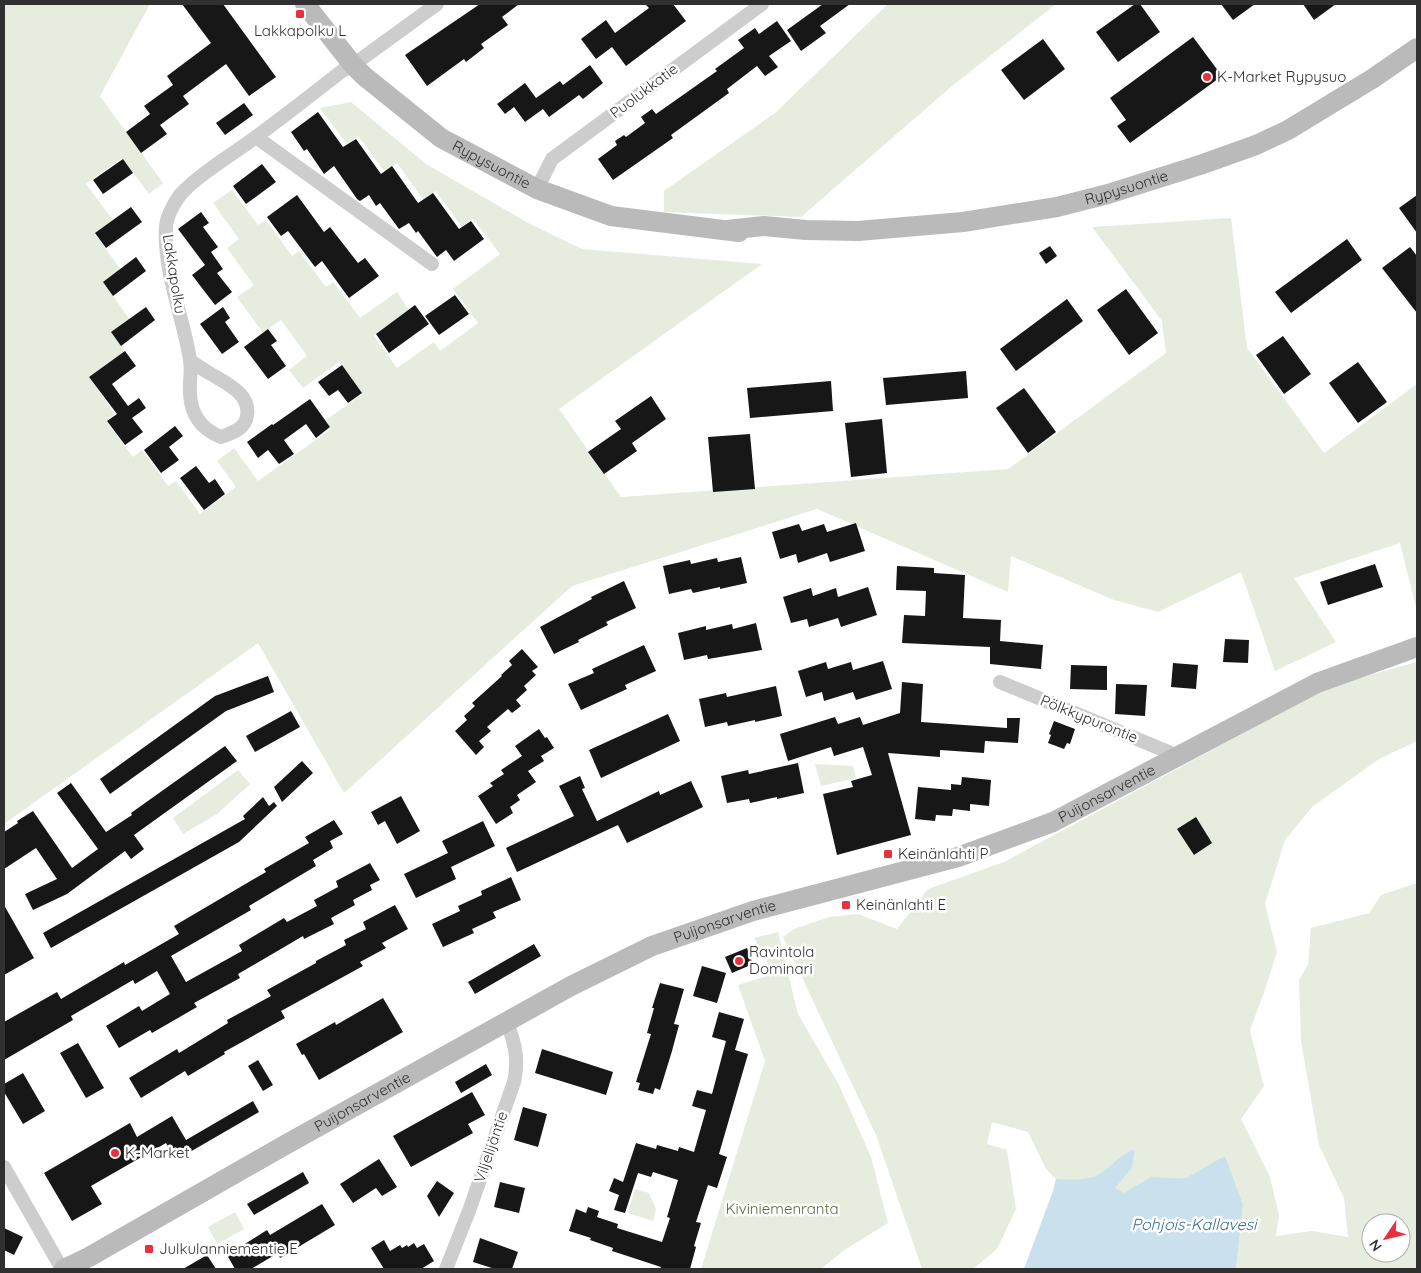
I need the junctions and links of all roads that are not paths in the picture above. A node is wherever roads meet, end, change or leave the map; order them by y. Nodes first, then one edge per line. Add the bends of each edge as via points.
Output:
1 (305, 4) edge
2 (437, 4) edge
3 (762, 4) edge
4 (1417, 48) edge
5 (353, 65) junction
6 (256, 137) junction
7 (537, 188) junction
8 (432, 264) dead end
9 (191, 361) junction
10 (1417, 647) edge
11 (1000, 682) dead end
12 (1178, 756) junction
13 (507, 1022) junction
14 (4, 1167) edge
15 (63, 1269) edge
16 (446, 1269) edge

1 - 5 main road, Rypysuontie
2 - 5 street, Lakkapolku
3 - 7 street, Puolukkatie via 552,160
4 - 7 main road, Rypysuontie via 1288,130 1256,145 1113,193 1057,207 963,222 868,230 764,226 727,230 611,216
5 - 6 street, Lakkapolku
5 - 7 main road, Rypysuontie via 441,138
6 - 8 street
6 - 9 street, Lakkapolku via 204,174 180,196 166,223 172,282
9 - 9 street, Lakkapolku via 190,394 200,424 221,437 235,432 246,421 247,415 248,407 241,394
10 - 12 main road, Puijonsarventie via 1317,683
11 - 12 street, Pölkkypurontie
12 - 13 main road, Puijonsarventie via 1052,822 958,857 753,911 652,946
13 - 15 main road, Puijonsarventie
13 - 16 street, Viljelijäntie via 515,1042 514,1082
14 - 15 street

